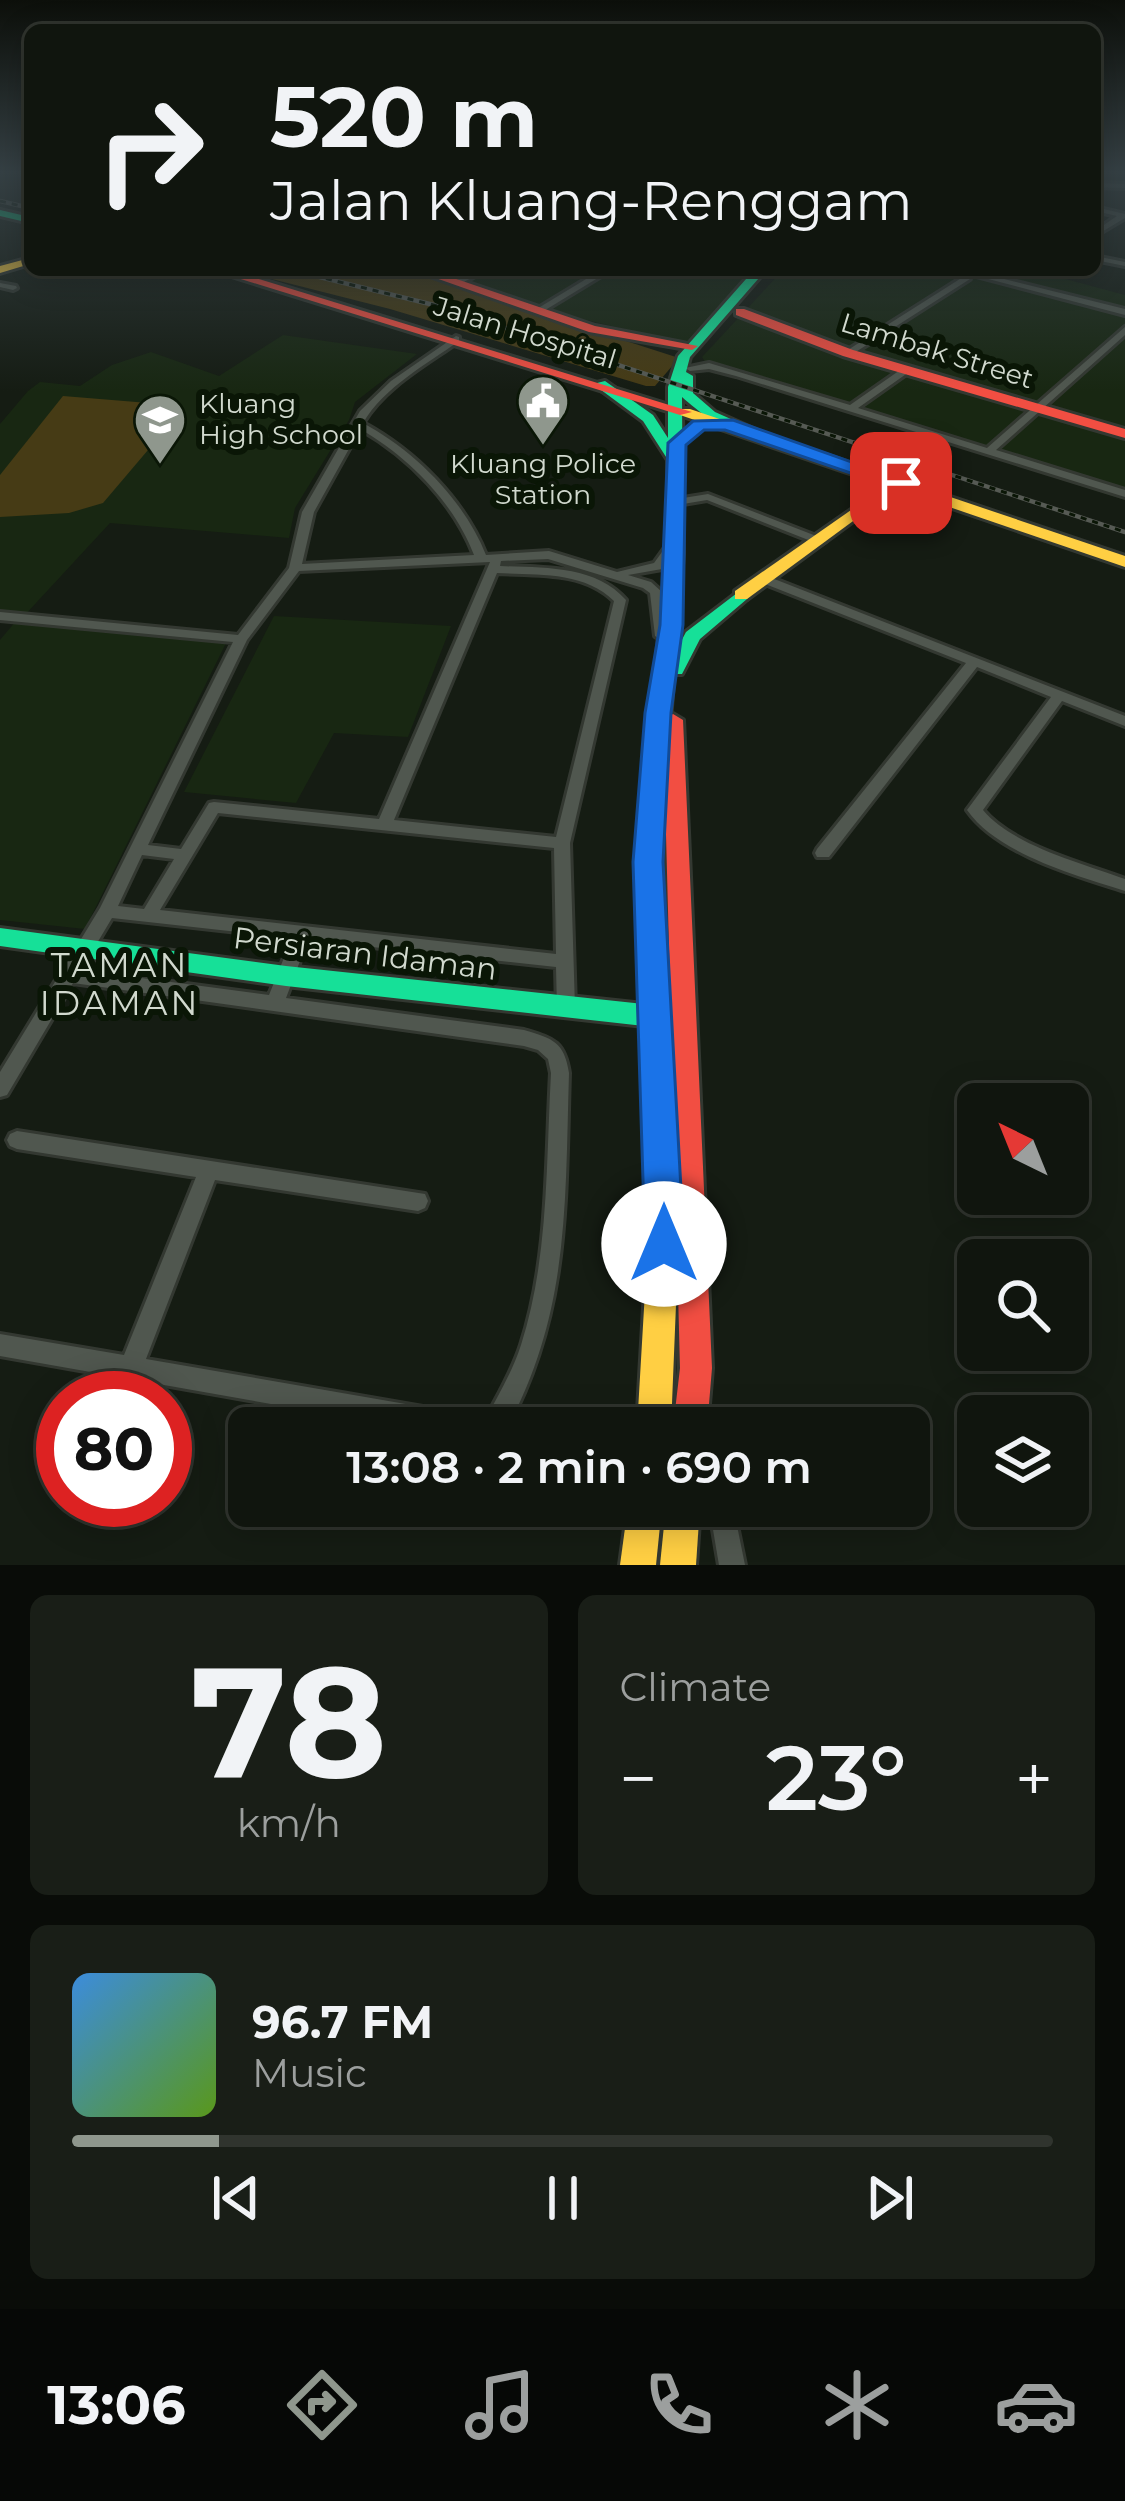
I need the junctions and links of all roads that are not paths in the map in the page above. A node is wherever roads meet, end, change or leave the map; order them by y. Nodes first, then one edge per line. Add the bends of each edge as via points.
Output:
1 (239, 276) edge
2 (441, 276) edge
3 (469, 276) edge
4 (595, 276) edge
5 (755, 276) edge
6 (773, 276) edge
7 (961, 276) edge
8 (966, 276) edge
9 (6, 279) edge
10 (459, 281) junction
11 (0, 285) edge
12 (539, 310) junction
13 (740, 312) junction
14 (1125, 312) edge
15 (716, 320) junction
16 (1125, 330) edge
17 (456, 339) junction
18 (848, 353) junction
19 (906, 370) junction
20 (684, 376) junction
21 (609, 387) junction
22 (852, 409) junction
23 (1038, 410) junction
24 (358, 424) junction
25 (726, 424) junction
26 (753, 432) junction
27 (1125, 434) edge
28 (989, 451) junction
29 (677, 455) junction
30 (856, 468) junction
31 (1125, 494) edge
32 (677, 502) junction
33 (866, 509) junction
34 (675, 541) junction
35 (820, 541) junction
36 (491, 562) junction
37 (1125, 567) edge
38 (295, 568) junction
39 (619, 573) junction
40 (764, 579) junction
41 (741, 595) junction
42 (0, 616) edge
43 (241, 639) junction
44 (974, 662) junction
45 (664, 669) junction
46 (1059, 695) junction
47 (1125, 721) edge
48 (384, 825) junction
49 (562, 843) junction
50 (137, 849) junction
51 (823, 853) dead end
52 (185, 855) junction
53 (1125, 885) edge
54 (107, 911) junction
55 (148, 916) junction
56 (302, 934) junction
57 (0, 937) edge
58 (86, 948) junction
59 (562, 961) junction
60 (654, 961) junction
61 (69, 975) junction
62 (286, 976) junction
63 (275, 1004) junction
64 (566, 1008) junction
65 (653, 1016) junction
66 (0, 1089) edge
67 (17, 1140) dead end
68 (209, 1169) junction
69 (418, 1201) dead end
70 (0, 1345) edge
71 (131, 1367) junction
72 (357, 1407) edge
73 (508, 1407) edge
74 (655, 1407) edge
75 (693, 1407) edge
76 (643, 1527) edge
77 (681, 1527) edge
78 (725, 1527) edge
79 (638, 1565) edge
80 (677, 1565) edge
81 (732, 1565) edge

1 - 17 main road, Jalan Hospital
2 - 10 main road
3 - 10 street
4 - 12 street
5 - 15 main road
6 - 13 main road
7 - 18 street
8 - 14 street
9 - 11 street
10 - 12 main road
12 - 20 main road via 646,340
13 - 15 main road
13 - 18 main road, Lambak Street via 778,319 803,338
13 - 20 main road
15 - 20 main road
16 - 23 street
17 - 21 main road, Jalan Hospital
17 - 24 street via 394,383
18 - 19 main road, Lambak Street
19 - 22 street
19 - 23 main road, Lambak Street
20 - 21 main road via 647,393
20 - 22 street via 719,368
20 - 25 main road
20 - 26 main road via 690,400
20 - 29 main road
21 - 29 main road via 649,418
22 - 28 street
23 - 27 main road, Lambak Street
23 - 28 street
24 - 36 street via 381,435 438,491
24 - 38 street via 308,512
25 - 26 main road
25 - 29 main road via 699,425
26 - 30 main road
28 - 31 street
29 - 32 main road
30 - 33 main road via 883,489
30 - 37 main road
32 - 34 main road
32 - 35 street via 707,497
33 - 35 main road
33 - 37 main road via 928,501
34 - 39 street via 658,566
34 - 41 main road via 686,608
34 - 45 main road
35 - 40 main road
36 - 38 street
36 - 39 street via 549,554
36 - 48 street
36 - 49 street via 579,578 620,600
38 - 43 street
39 - 45 street via 656,592
40 - 41 main road
40 - 44 street
41 - 75 main road via 694,632 671,686
42 - 43 street
43 - 50 street
44 - 46 street
44 - 51 street
45 - 60 main road via 649,822
46 - 47 street
46 - 53 street via 975,809 985,824
48 - 49 street
48 - 52 street via 214,807
49 - 59 street
50 - 52 street
50 - 54 street
52 - 55 street
54 - 55 street
54 - 58 street
55 - 56 street
56 - 59 street
56 - 62 street
57 - 58 main road, Persiaran Idaman
58 - 61 street
58 - 62 main road, Persiaran Idaman
59 - 64 street
60 - 64 main road, Persiaran Idaman via 630,1003
60 - 65 main road
61 - 63 street
61 - 66 street
62 - 63 street
62 - 64 main road, Persiaran Idaman
63 - 73 street via 475,1031 544,1044 557,1054 550,1282 521,1386
64 - 65 main road, Persiaran Idaman
65 - 74 main road via 665,1206
67 - 68 street
68 - 69 street
68 - 71 street
70 - 71 street
71 - 72 street
76 - 79 main road
77 - 80 main road
78 - 81 street

